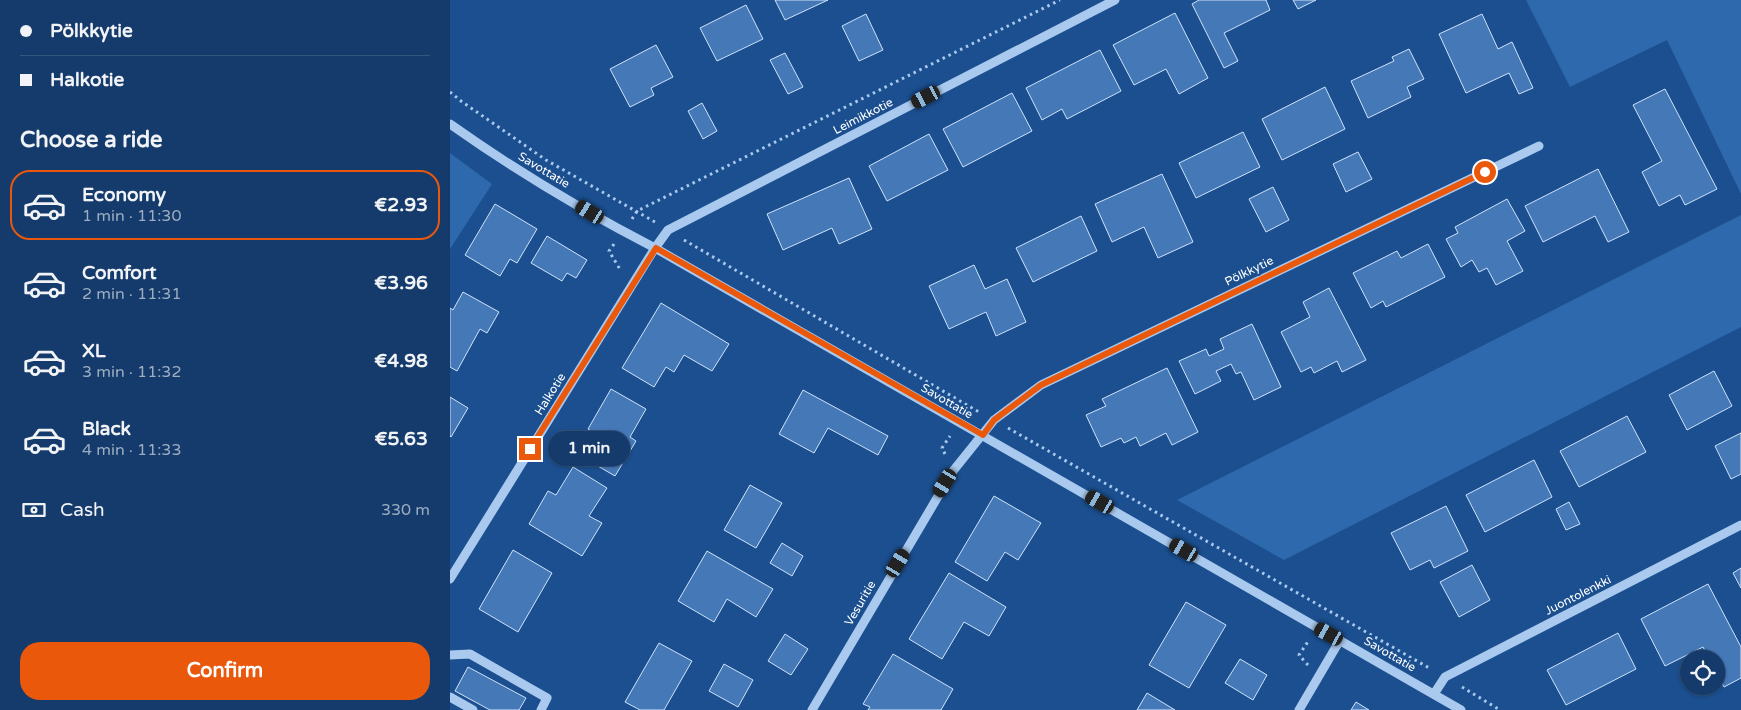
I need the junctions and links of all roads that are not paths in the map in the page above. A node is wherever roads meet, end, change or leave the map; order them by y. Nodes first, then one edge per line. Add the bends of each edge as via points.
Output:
1 (1115, 0) edge
2 (450, 124) edge
3 (1538, 146) dead end
4 (656, 248) junction
5 (983, 435) junction
6 (1741, 525) edge
7 (450, 579) edge
8 (1340, 640) junction
9 (450, 655) edge
10 (1434, 694) junction
11 (450, 697) edge
12 (474, 710) edge
13 (540, 710) edge
14 (812, 710) edge
15 (1299, 710) edge
16 (1461, 710) edge

1 - 4 street, Leimikkotie via 668,230
2 - 4 street, Savottatie via 499,158 623,232
3 - 5 street, Pölkkytie via 1041,385 994,420
4 - 5 street, Savottatie
4 - 7 street, Halkotie
5 - 8 street, Savottatie
5 - 14 street, Vesuritie via 953,470
6 - 10 street, Juontolenkki via 1445,678
8 - 10 street, Savottatie
8 - 15 street
9 - 13 street via 470,654 547,698
10 - 16 street, Savottatie
11 - 12 street

